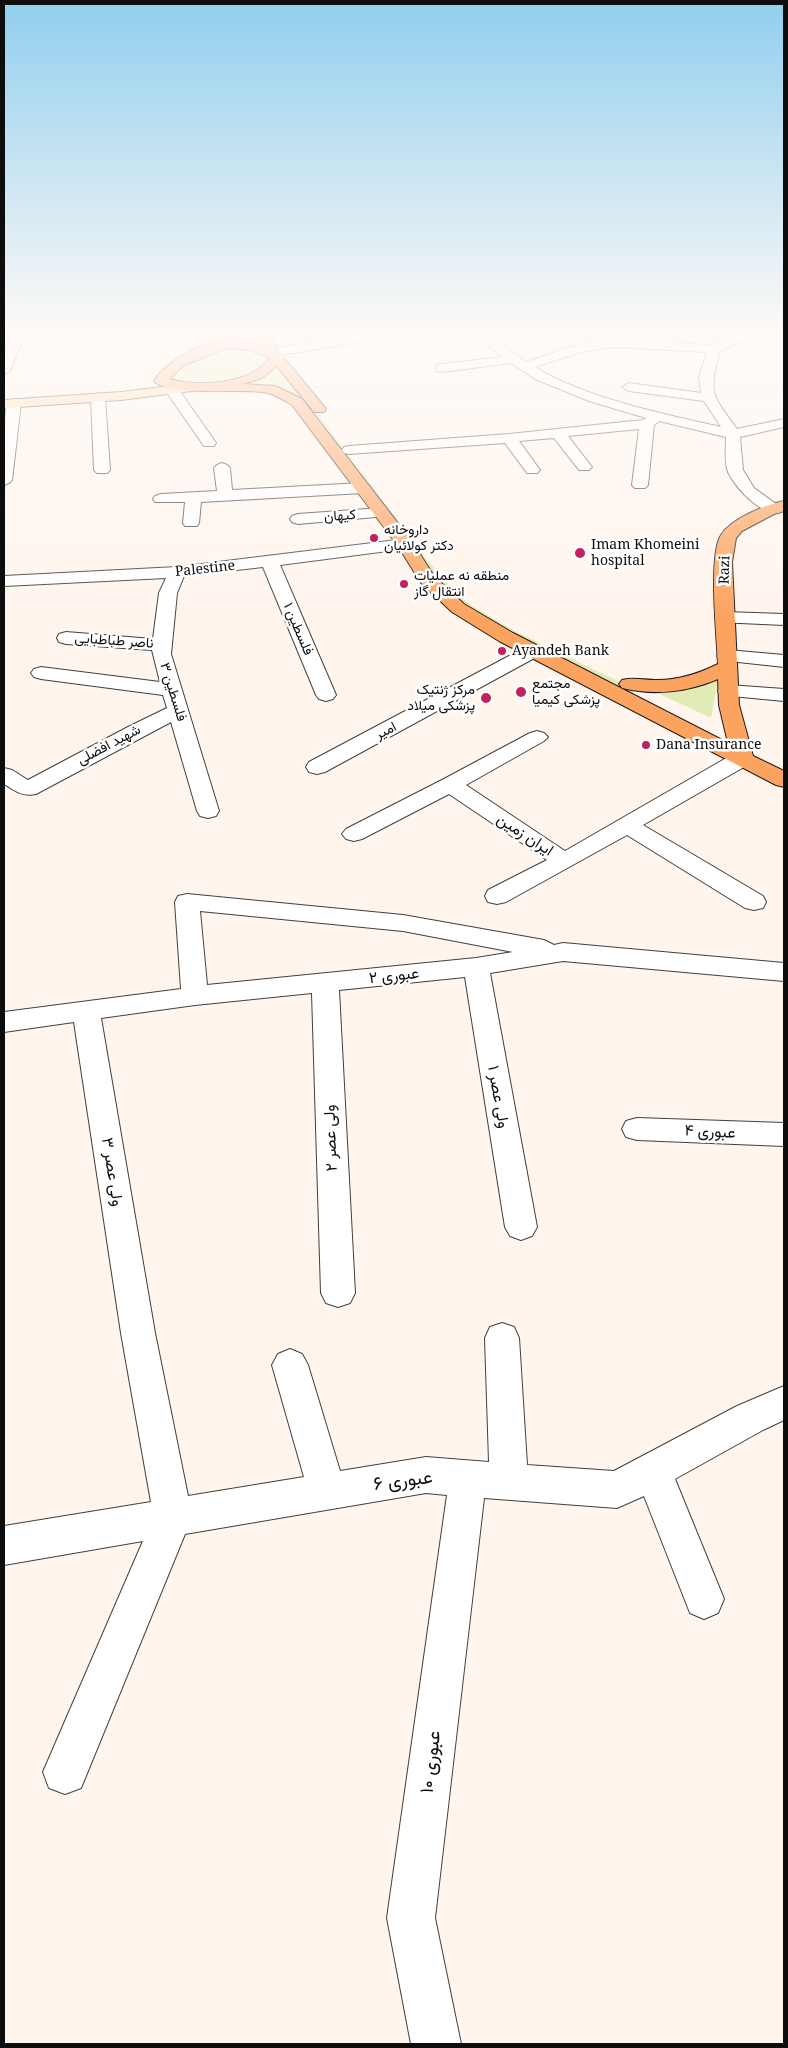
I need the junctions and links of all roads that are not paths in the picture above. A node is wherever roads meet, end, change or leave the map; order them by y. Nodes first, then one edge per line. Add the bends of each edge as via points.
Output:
1 (7, 428) edge
2 (100, 428) edge
3 (198, 428) edge
4 (317, 428) edge
5 (332, 428) edge
6 (600, 428) edge
7 (649, 428) edge
8 (706, 428) edge
9 (729, 428) edge
10 (766, 428) edge
11 (558, 433) junction
12 (733, 434) junction
13 (509, 438) junction
14 (209, 443) dead end
15 (349, 450) junction
16 (222, 468) dead end
17 (584, 468) dead end
18 (102, 470) dead end
19 (532, 470) dead end
20 (4, 480) edge
21 (640, 485) dead end
22 (363, 488) junction
23 (225, 496) junction
24 (193, 497) junction
25 (161, 499) dead end
26 (780, 508) edge
27 (382, 513) junction
28 (298, 519) dead end
29 (191, 523) dead end
30 (405, 544) junction
31 (270, 562) junction
32 (177, 572) junction
33 (4, 581) edge
34 (726, 618) junction
35 (784, 620) edge
36 (66, 638) dead end
37 (162, 645) junction
38 (533, 651) junction
39 (784, 661) edge
40 (727, 662) junction
41 (40, 673) dead end
42 (629, 684) junction
43 (173, 690) junction
44 (728, 691) junction
45 (326, 695) dead end
46 (784, 695) edge
47 (670, 703) dead end
48 (179, 710) junction
49 (727, 730) junction
50 (537, 737) dead end
51 (743, 758) junction
52 (784, 758) edge
53 (317, 768) dead end
54 (4, 775) edge
55 (784, 780) edge
56 (450, 785) junction
57 (208, 811) dead end
58 (627, 825) junction
59 (354, 834) dead end
60 (564, 861) junction
61 (496, 896) dead end
62 (754, 902) dead end
63 (563, 952) junction
64 (476, 967) junction
65 (784, 972) edge
66 (325, 982) junction
67 (195, 996) junction
68 (86, 1011) junction
69 (4, 1022) edge
70 (636, 1129) dead end
71 (784, 1135) edge
72 (520, 1227) dead end
73 (338, 1293) dead end
74 (502, 1338) dead end
75 (290, 1365) dead end
76 (784, 1402) edge
77 (652, 1471) junction
78 (488, 1480) junction
79 (327, 1491) junction
80 (173, 1517) junction
81 (4, 1544) edge
82 (704, 1598) dead end
83 (65, 1772) dead end
84 (436, 2044) edge

1 - 20 street
2 - 18 street
3 - 14 street
4 - 22 main road
5 - 15 main road
6 - 11 street
7 - 21 street
8 - 12 street
9 - 12 street
10 - 12 street
11 - 13 street
11 - 17 street
12 - 26 street via 736,470 748,491
13 - 15 street
13 - 19 street
15 - 42 main road via 416,542 473,604 519,632
16 - 23 street
22 - 23 street
22 - 27 main road
23 - 24 street
24 - 25 street
24 - 29 street
26 - 34 main road, Razi via 747,521 728,537 723,562
27 - 28 street, کیهان
27 - 30 main road
30 - 31 street, Palestine
30 - 38 main road via 427,579 458,608
31 - 32 street, Palestine
31 - 45 street, فلسطین ۱
32 - 33 street, Palestine
32 - 37 street, فلسطین ۳ via 168,592
34 - 35 street
34 - 40 main road, Razi
36 - 37 street, ناصر طباطبایی
37 - 43 street, فلسطین ۳
38 - 51 main road
38 - 53 street, امیر
39 - 40 street
40 - 42 main road via 708,678 670,687
40 - 44 main road, Razi
41 - 43 street
42 - 47 main road
43 - 48 street, فلسطین ۳
44 - 46 street
44 - 49 main road, Razi
48 - 54 street, شهید افضلی via 28,789
48 - 57 street, فلسطین ۳
49 - 51 main road, Razi
49 - 52 main road
50 - 56 street
51 - 55 main road
51 - 58 street, ایران زمین
56 - 59 street
56 - 60 street, ایران زمین
58 - 60 street, ایران زمین
58 - 62 street
60 - 61 street
63 - 64 street, عبوری ۲
63 - 65 street, عبوری ۲
63 - 67 street via 403,923 187,902
64 - 66 street, عبوری ۲
64 - 72 street, ولی عصر ۱
66 - 67 street, عبوری ۲
66 - 73 street, ولی عصر ۲
67 - 68 street, عبوری ۲
68 - 69 street, عبوری ۲
68 - 80 street, ولی عصر ۳ via 138,1333
70 - 71 street, عبوری ۴
74 - 78 street, عبوری ۱۰
75 - 79 street
76 - 77 street, عبوری ۶
77 - 78 street, عبوری ۶ via 617,1490
77 - 82 street
78 - 79 street, عبوری ۶ via 426,1475
78 - 84 street, عبوری ۱۰ via 410,1918
79 - 80 street, عبوری ۶
80 - 81 street, عبوری ۶
80 - 83 street

